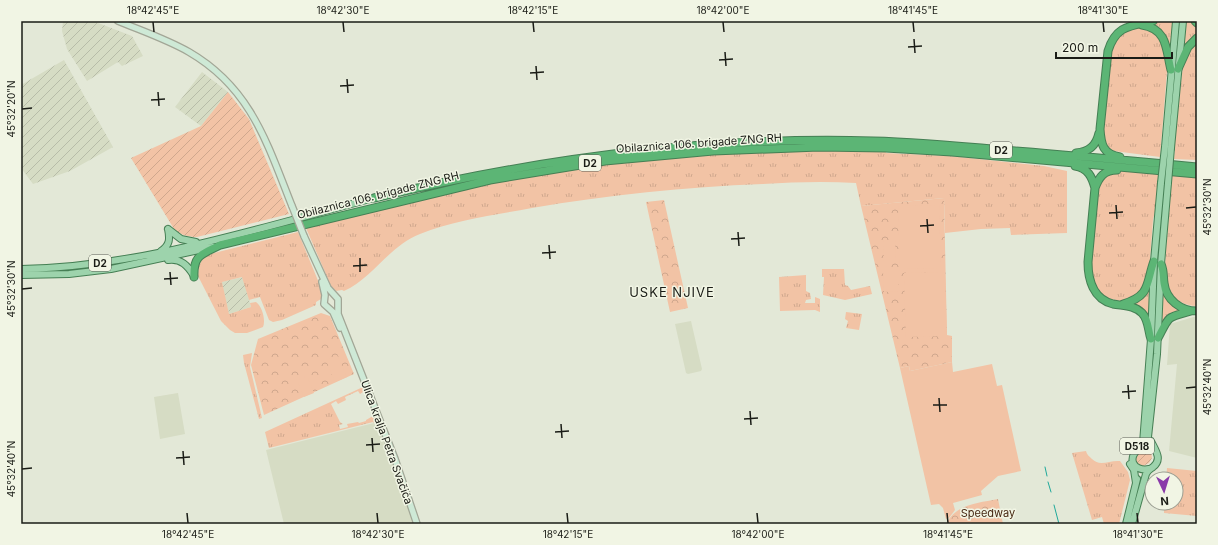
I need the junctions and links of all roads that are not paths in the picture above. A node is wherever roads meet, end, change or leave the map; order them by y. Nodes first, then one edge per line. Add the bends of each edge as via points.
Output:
1 (118, 21) edge
2 (1153, 21) edge
3 (1176, 21) edge
4 (1183, 21) edge
5 (1137, 24) junction
6 (1197, 38) edge
7 (1175, 69) junction
8 (1100, 129) junction
9 (1059, 158) junction
10 (1134, 165) junction
11 (1197, 167) edge
12 (1197, 174) edge
13 (1095, 188) junction
14 (374, 198) joint
15 (207, 241) junction
16 (220, 245) junction
17 (155, 254) junction
18 (151, 261) junction
19 (1158, 263) junction
20 (21, 269) edge
21 (319, 270) junction
22 (21, 275) edge
23 (194, 277) joint
24 (334, 295) junction
25 (324, 299) junction
26 (1121, 305) junction
27 (338, 306) junction
28 (329, 309) junction
29 (1195, 311) edge
30 (1155, 339) junction
31 (356, 360) junction
32 (1146, 432) junction
33 (1140, 445) junction
34 (1150, 447) junction
35 (1136, 467) junction
36 (1147, 469) junction
37 (1139, 483) junction
38 (416, 524) edge
39 (1126, 524) edge
40 (1132, 524) edge

1 - 21 main road, bridge via 188,52 212,67 247,105 260,128
2 - 5 highway
3 - 7 main road, D518
4 - 7 main road, D518
5 - 7 highway via 1151,27 1160,34
5 - 8 highway via 1118,32 1112,40 1106,66
6 - 7 highway via 1188,47
7 - 19 main road, D518, bridge
8 - 9 highway via 1096,143 1089,150
8 - 10 highway via 1101,143 1106,151 1127,158
9 - 10 highway, Obilaznica 106. brigade ZNG RH / D2
9 - 13 highway via 1085,170
9 - 14 highway, Obilaznica 106. brigade ZNG RH / D2 via 945,145 873,141 708,144 541,164
9 - 16 highway, Obilaznica 106. brigade ZNG RH / D2 via 858,148 788,148 669,154 604,161 490,180
10 - 11 highway, Obilaznica 106. brigade ZNG RH / D2
10 - 12 highway, Obilaznica 106. brigade ZNG RH / D2
10 - 13 highway via 1106,172 1100,177
13 - 26 highway via 1088,262 1089,277 1098,296 1111,304
14 - 15 main road, Obilaznica 106. brigade ZNG RH / D2
15 - 17 main road, Obilaznica 106. brigade ZNG RH / D2
15 - 17 main road via 185,240 168,229 169,243
16 - 18 main road, Obilaznica 106. brigade ZNG RH / D2
16 - 23 highway via 204,252 197,259
17 - 20 main road, Obilaznica 106. brigade ZNG RH / D2 via 57,268
18 - 22 main road, Obilaznica 106. brigade ZNG RH / D2 via 94,272
18 - 23 main road via 178,261 186,265
19 - 26 highway via 1151,270 1149,282 1142,294
19 - 29 highway via 1164,271 1165,289 1173,301 1183,309
19 - 30 main road, D518
21 - 24 main road
21 - 25 main road via 325,292
24 - 25 main road
24 - 27 main road via 338,299
25 - 28 main road via 324,304
26 - 30 highway via 1142,313 1149,333
27 - 28 main road
27 - 31 main road, Ulica kralja Petra Svačića via 338,314
28 - 31 main road, Ulica kralja Petra Svačića via 333,312
29 - 30 highway via 1171,317
30 - 32 main road, D518
31 - 38 main road, Ulica kralja Petra Svačića via 393,453
32 - 33 main road, D518
32 - 34 main road, D518
32 - 36 main road, D518 via 1157,451 1158,458 1155,465
33 - 34 main road, D518
33 - 35 main road, D518 via 1132,455
33 - 37 main road, D518 via 1131,450 1129,458
34 - 36 main road, D518 via 1154,453 1154,460
35 - 36 main road, D518
35 - 37 main road, D518
36 - 37 main road, D518
37 - 39 main road, D518
37 - 40 main road, D518

